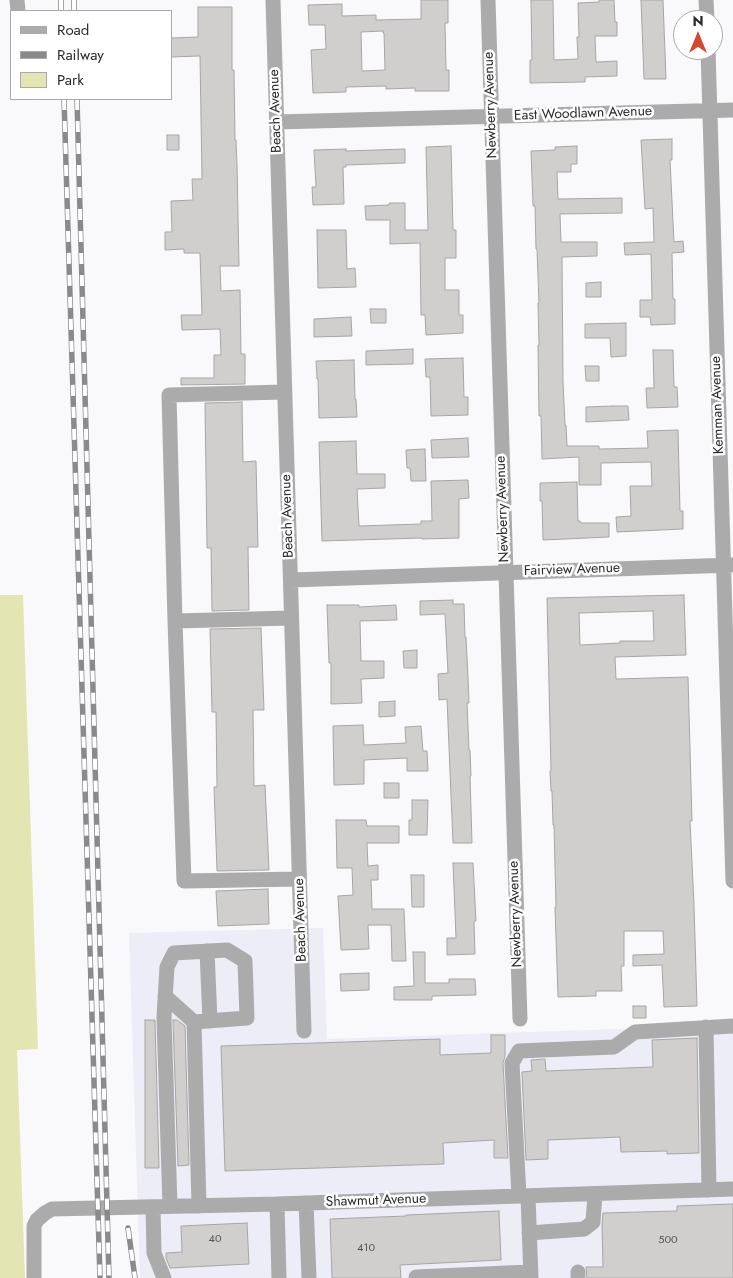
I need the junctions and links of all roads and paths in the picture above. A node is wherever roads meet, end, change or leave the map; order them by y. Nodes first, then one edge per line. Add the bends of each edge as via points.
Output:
1 (272, 0) edge
2 (488, 0) edge
3 (708, 60) edge
4 (733, 110) edge
5 (709, 111) junction
6 (491, 116) junction
7 (276, 122) junction
8 (284, 392) junction
9 (728, 565) edge
10 (506, 572) junction
11 (291, 580) junction
12 (291, 618) junction
13 (175, 621) junction
14 (299, 879) junction
15 (733, 881) edge
16 (207, 951) junction
17 (165, 996) junction
18 (520, 1019) dead end
19 (210, 1021) junction
20 (194, 1022) junction
21 (733, 1026) edge
22 (706, 1028) junction
23 (304, 1031) dead end
24 (733, 1189) edge
25 (709, 1190) junction
26 (595, 1194) junction
27 (523, 1196) junction
28 (306, 1203) junction
29 (277, 1204) junction
30 (170, 1206) junction
31 (199, 1206) junction
32 (153, 1207) junction
33 (529, 1233) junction
34 (530, 1275) edge
35 (34, 1278) edge
36 (164, 1278) edge
37 (279, 1278) edge
38 (309, 1278) edge
39 (416, 1278) edge

1 - 7 street, Beach Avenue
2 - 6 street, Newberry Avenue
3 - 5 street, Kemman Avenue
4 - 5 street, East Woodlawn Avenue
5 - 6 street, East Woodlawn Avenue
5 - 9 street, Kemman Avenue
6 - 7 street, East Woodlawn Avenue
6 - 10 street, Newberry Avenue
7 - 8 street, Beach Avenue
8 - 11 street, Beach Avenue
8 - 13 street via 169,395
9 - 10 street, Fairview Avenue
9 - 15 street, Kemman Avenue
10 - 11 street, Fairview Avenue
10 - 18 street, Newberry Avenue
11 - 12 street, Beach Avenue
12 - 13 street
12 - 14 street, Beach Avenue
13 - 14 street via 184,881
14 - 23 street, Beach Avenue
16 - 17 street via 174,953 167,967
16 - 19 street
16 - 19 street via 228,950 245,961 247,1018
17 - 20 street
17 - 30 street
19 - 20 street
20 - 31 street
21 - 22 street
22 - 25 street
22 - 27 street via 635,1032 614,1047 519,1051 512,1063
24 - 25 street, Shawmut Avenue
25 - 26 street, Shawmut Avenue
26 - 27 street, Shawmut Avenue
26 - 33 street via 593,1222 584,1229
27 - 28 street, Shawmut Avenue
27 - 33 street
28 - 29 street, Shawmut Avenue
28 - 38 street
29 - 31 street, Shawmut Avenue
29 - 37 street
30 - 31 street, Shawmut Avenue
30 - 32 street, Shawmut Avenue
32 - 35 street, Shawmut Avenue via 52,1209 44,1213 34,1226
32 - 36 street via 154,1253
33 - 34 street
34 - 39 street

